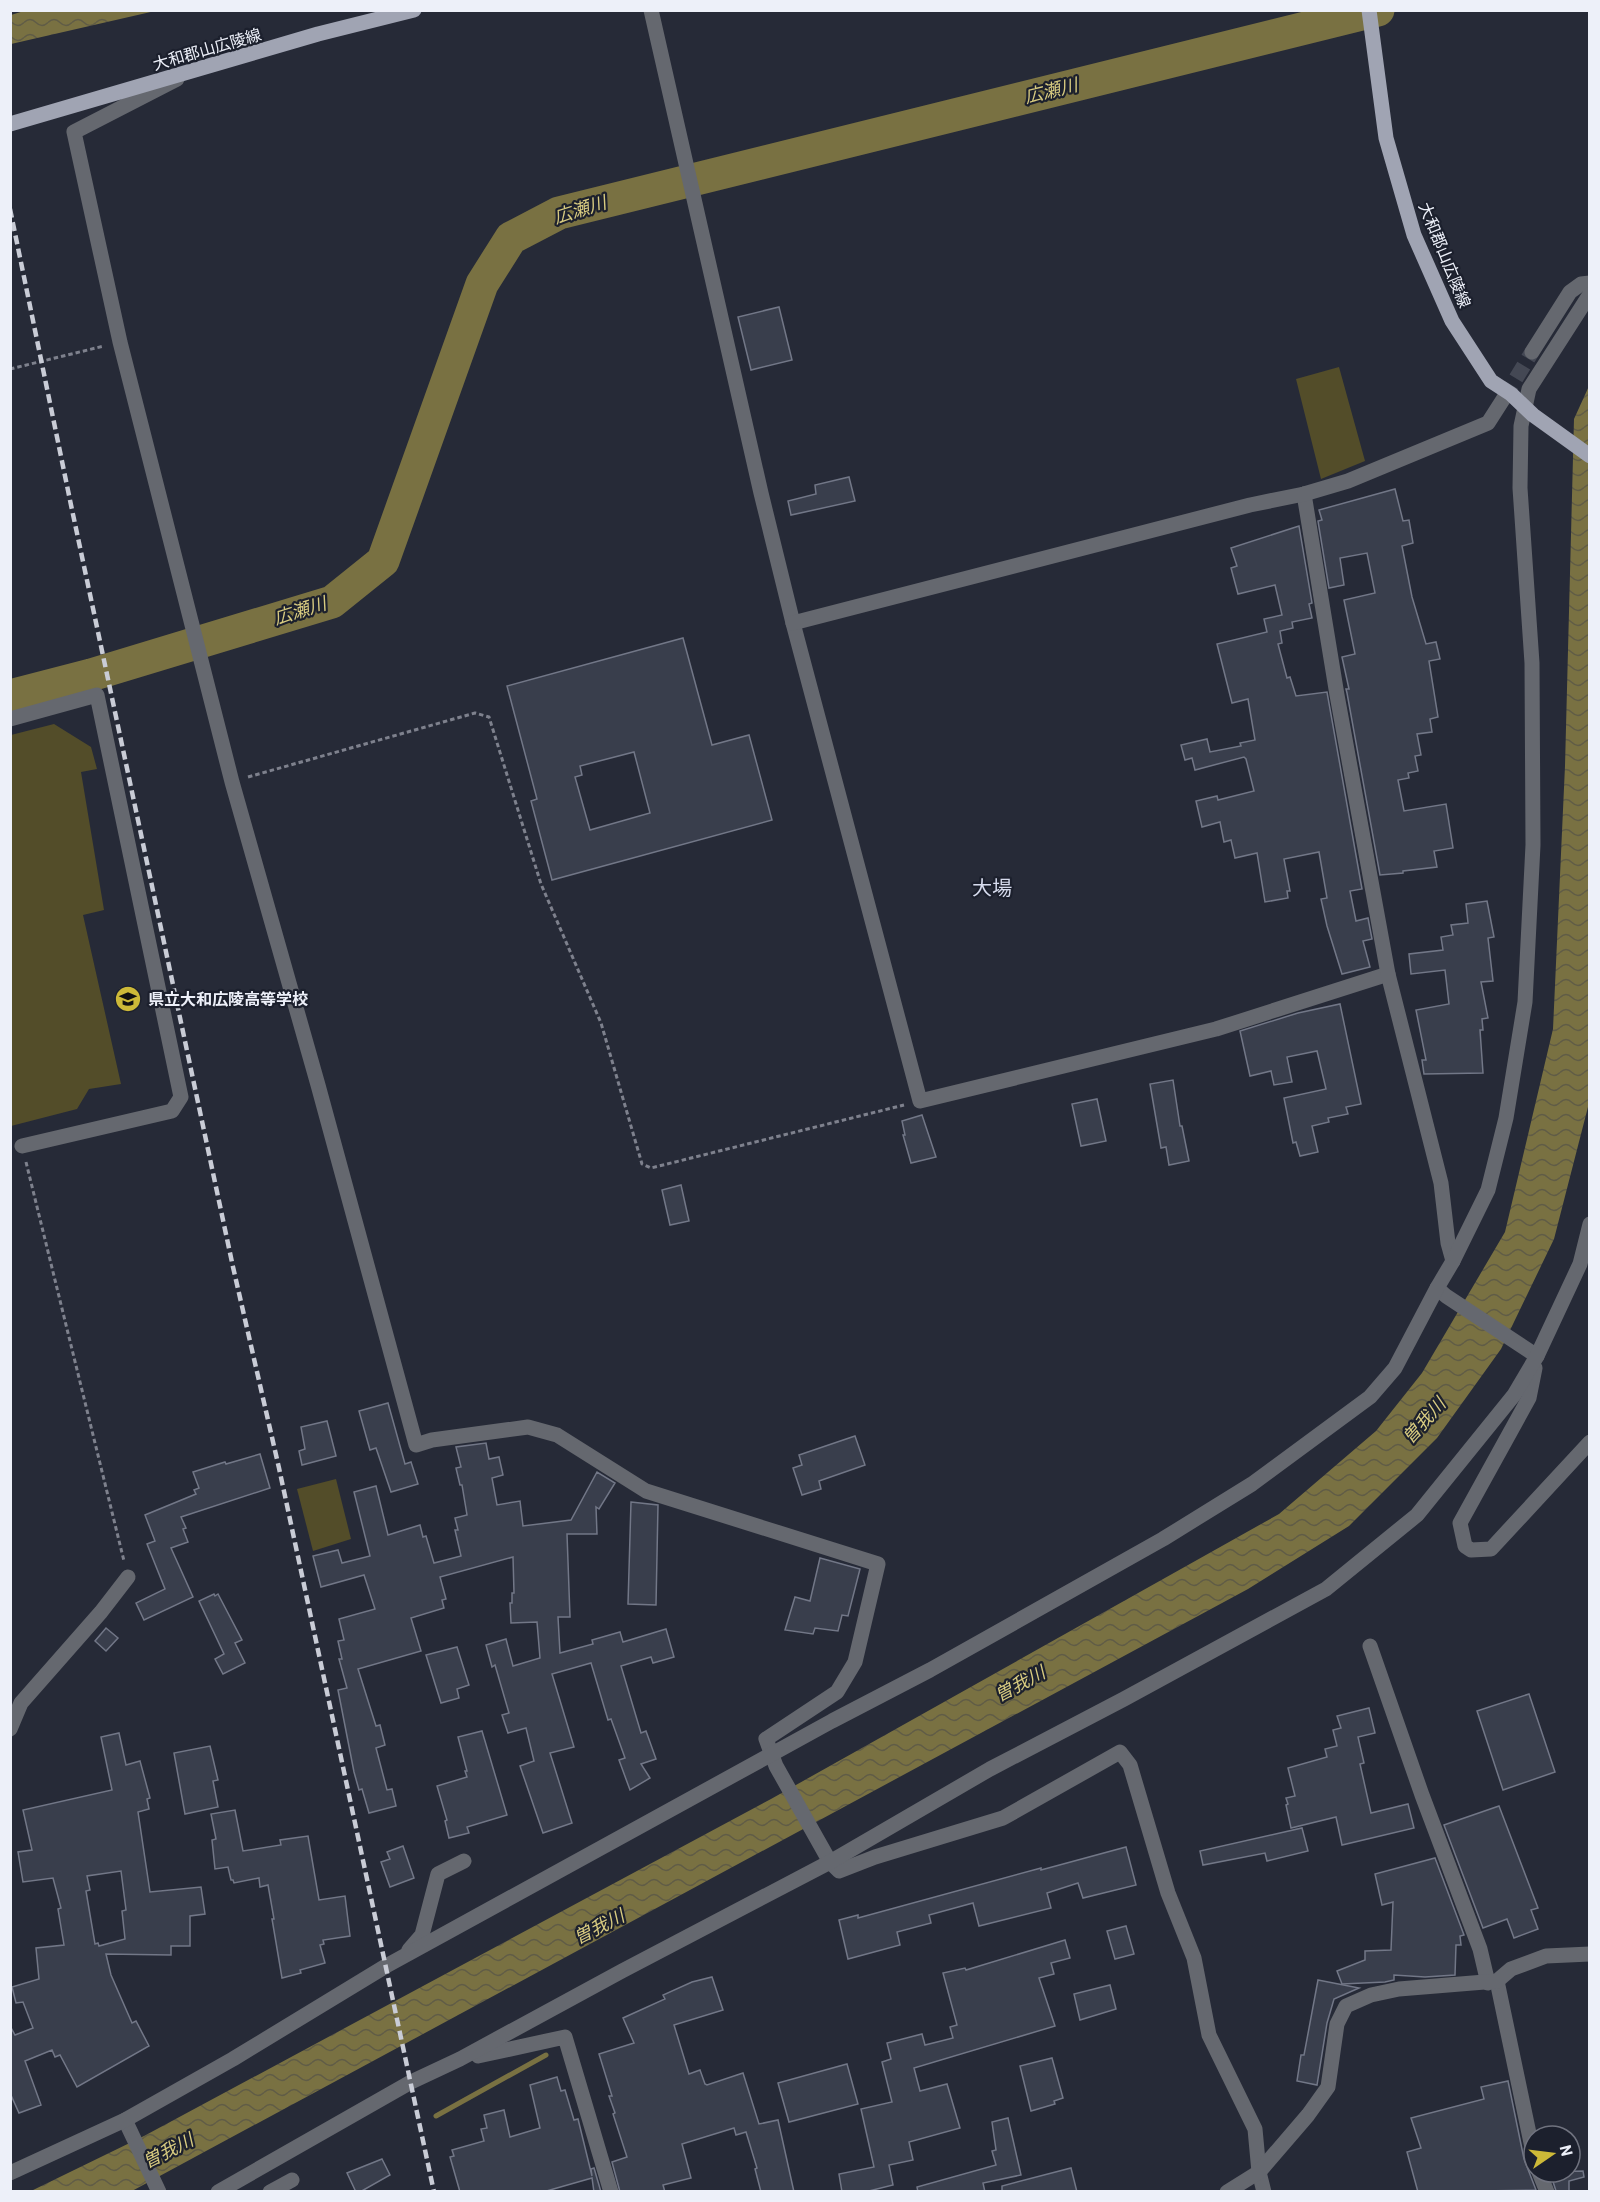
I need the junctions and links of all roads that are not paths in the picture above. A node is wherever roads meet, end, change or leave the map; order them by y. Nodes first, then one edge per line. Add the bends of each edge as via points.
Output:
1 (414, 10) edge
2 (651, 10) edge
3 (1369, 10) edge
4 (190, 73) junction
5 (10, 124) edge
6 (1590, 284) edge
7 (1590, 294) edge
8 (1532, 352) tunnel mouth
9 (1504, 398) tunnel mouth
10 (1528, 411) junction
11 (1590, 456) edge
12 (1304, 494) junction
13 (793, 623) junction
14 (10, 719) edge
15 (1388, 974) junction
16 (22, 1146) road end
17 (1590, 1224) edge
18 (1453, 1261) junction
19 (1441, 1292) junction
20 (1537, 1356) junction
21 (1590, 1442) edge
22 (128, 1577) road end
23 (1370, 1646) dead end
24 (10, 1729) edge
25 (774, 1761) junction
26 (828, 1858) junction
27 (464, 1861) dead end
28 (1590, 1954) edge
29 (401, 1959) junction
30 (1492, 1982) junction
31 (460, 2059) junction
32 (125, 2120) junction
33 (1526, 2124) edge
34 (1259, 2172) junction
35 (10, 2173) edge
36 (292, 2180) dead end
37 (159, 2192) edge
38 (218, 2192) edge
39 (270, 2192) edge
40 (611, 2192) edge
41 (1227, 2192) edge
42 (1264, 2192) edge

1 - 4 main road, 大和郡山広陵線
2 - 13 street
3 - 10 main road, 大和郡山広陵線 via 1386,138 1414,235 1452,321 1491,381
4 - 5 main road, 大和郡山広陵線
4 - 25 street via 74,132 120,342 201,665 416,1444 528,1427 557,1435 646,1491 878,1564 855,1662 837,1692 766,1739
6 - 8 street via 1581,284 1570,292
7 - 10 street via 1529,389
9 - 12 street via 1488,423 1348,481
10 - 11 main road, 大和郡山広陵線
10 - 18 street via 1521,426 1520,488 1532,663 1533,845 1525,1002 1506,1118 1488,1190
12 - 13 street
12 - 15 street
13 - 15 street via 920,1101 1216,1029
14 - 16 street via 97,695 181,1097 172,1111
15 - 18 street via 1441,1183
17 - 20 street via 1580,1264
18 - 19 street
19 - 20 street
19 - 25 street via 1395,1368 1370,1397 1252,1484
20 - 21 street via 1529,1398 1460,1522 1465,1546 1471,1550 1491,1549
20 - 26 street via 1514,1395 1417,1515 1326,1589
22 - 24 street via 21,1703
23 - 30 street
25 - 26 street
25 - 29 street
26 - 31 street
26 - 34 street via 839,1871 1003,1818 1120,1752 1130,1765 1168,1893 1194,1958 1209,2035 1255,2129
27 - 29 street via 438,1874 422,1935
28 - 30 street via 1546,1956 1511,1969
29 - 32 street
30 - 33 street
30 - 34 street via 1399,1989 1346,2006 1336,2024 1328,2087
31 - 38 street via 411,2082
31 - 40 street via 565,2037
32 - 35 street
32 - 37 street
34 - 41 street
34 - 42 street
36 - 39 street

